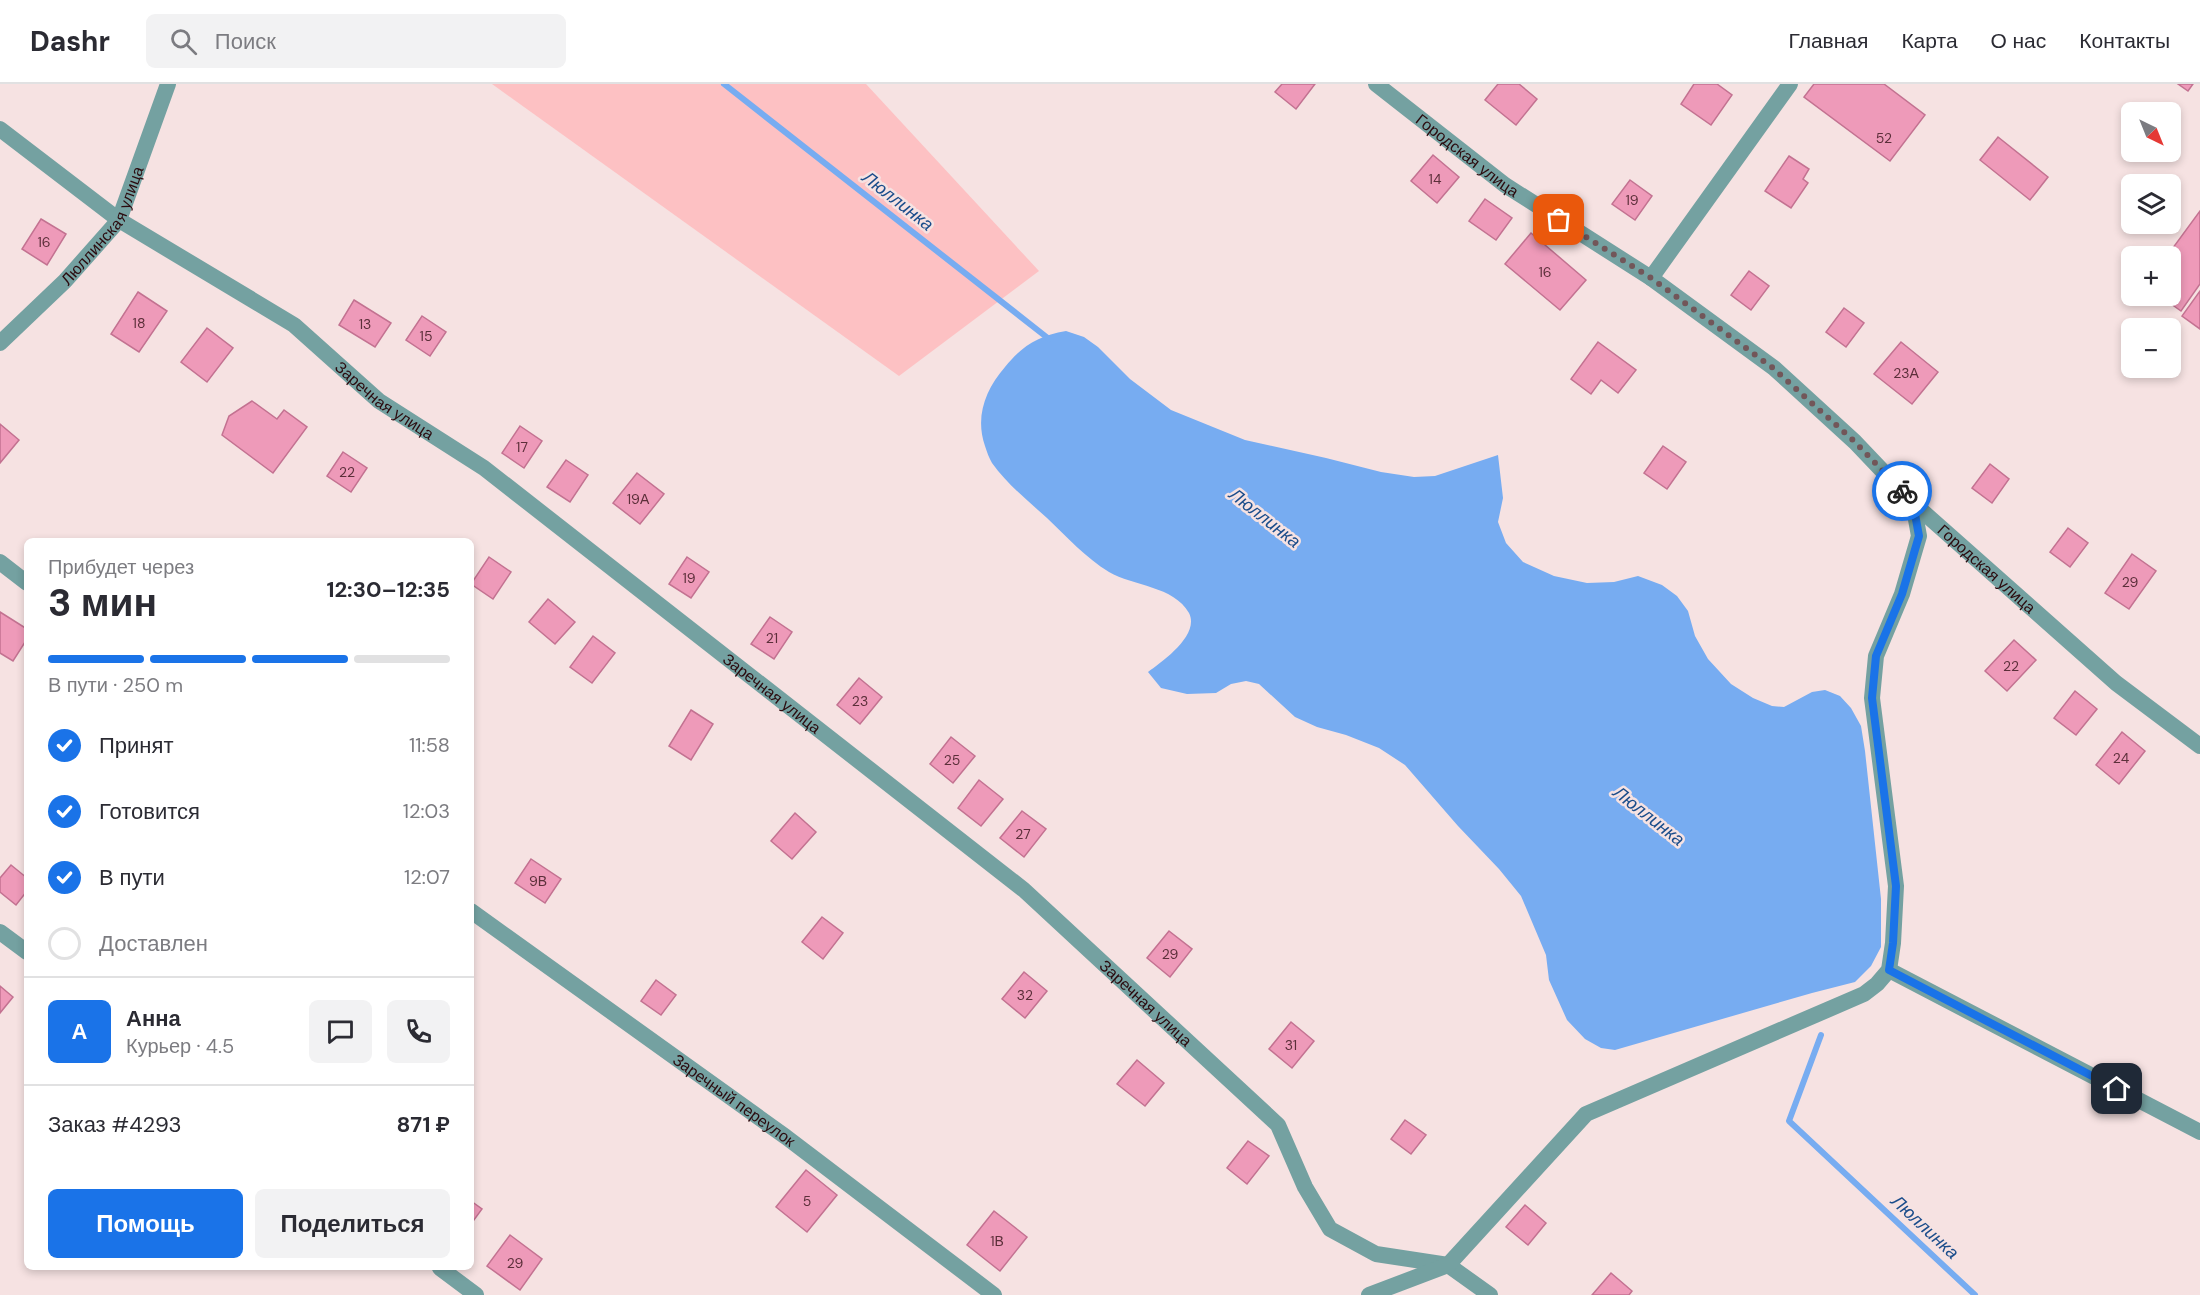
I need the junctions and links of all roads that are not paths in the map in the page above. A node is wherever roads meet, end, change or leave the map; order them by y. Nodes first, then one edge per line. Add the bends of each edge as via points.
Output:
1 (168, 84) edge
2 (1376, 84) edge
3 (1790, 84) edge
4 (0, 129) edge
5 (118, 220) junction
6 (1651, 278) junction
7 (0, 343) edge
8 (1913, 503) junction
9 (0, 562) edge
10 (24, 581) edge
11 (2200, 746) edge
12 (474, 913) edge
13 (0, 932) edge
14 (24, 950) edge
15 (1889, 970) junction
16 (2200, 1132) edge
17 (1448, 1265) junction
18 (443, 1270) edge
19 (476, 1295) edge
20 (994, 1295) edge
21 (1369, 1295) edge
22 (1490, 1295) edge

1 - 5 street, Люллинская улица
2 - 6 street, Городская улица via 1505,185
3 - 6 street
4 - 5 street, Заречная улица
5 - 7 street, Люллинская улица via 64,281
5 - 17 street, Заречная улица via 294,325 380,401 484,468 1024,890 1278,1125 1305,1187 1330,1229 1376,1254
6 - 8 street, Городская улица via 1773,368 1855,442
8 - 11 street, Городская улица via 2116,683
8 - 15 street via 1919,536 1902,594 1876,656 1872,698 1896,886
9 - 10 street
12 - 20 street, Заречный переулок via 786,1137
13 - 14 street
15 - 16 street
15 - 17 street via 1864,994 1586,1114
17 - 21 street
17 - 22 street, Заречная улица
18 - 19 street

